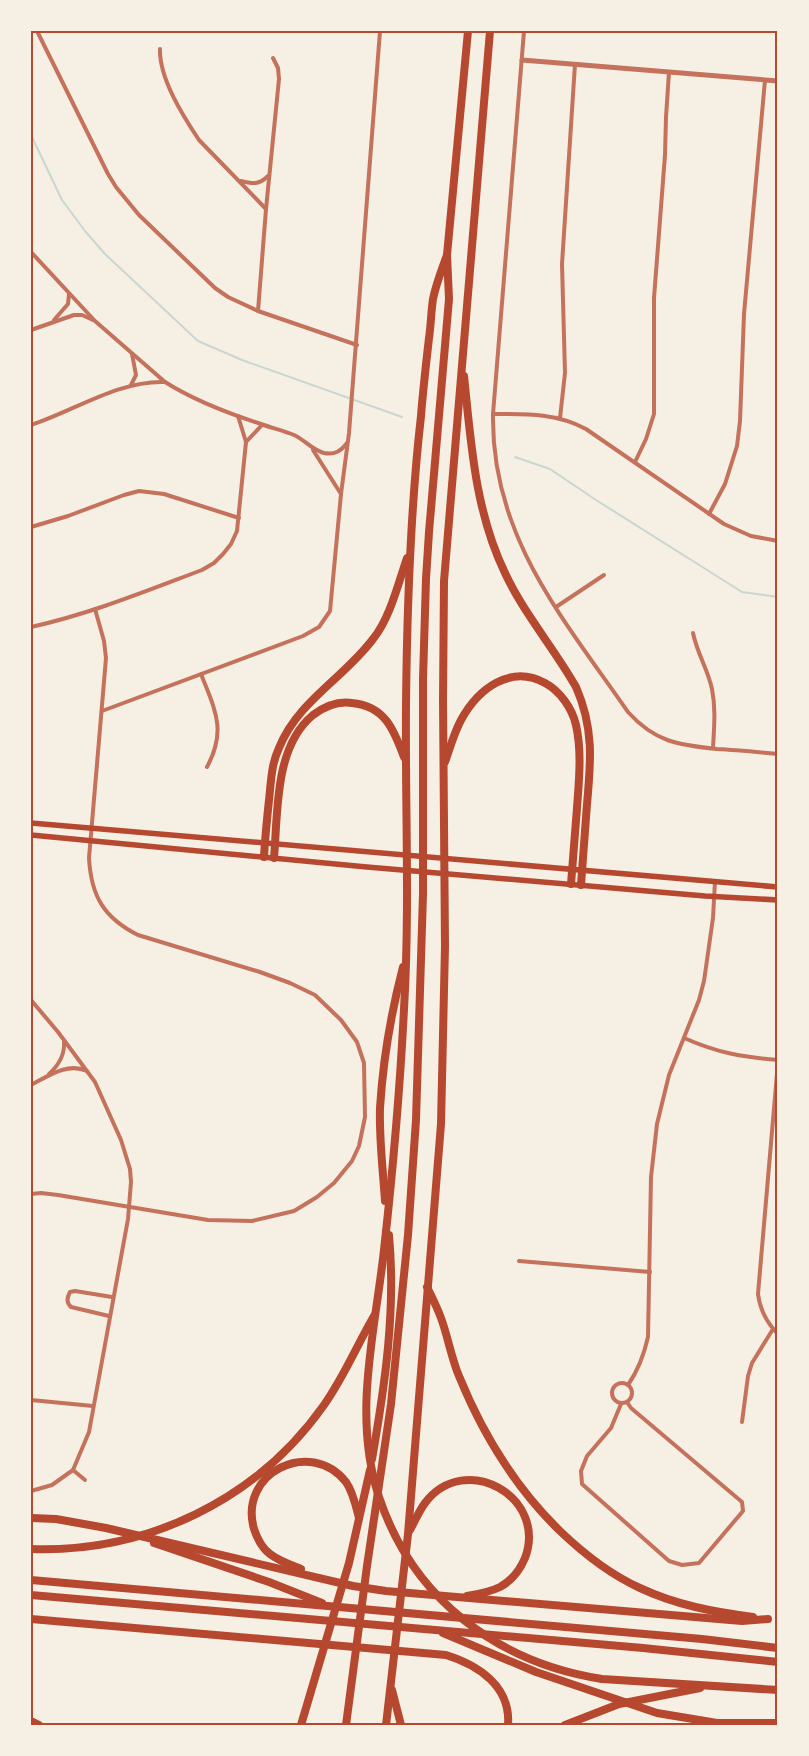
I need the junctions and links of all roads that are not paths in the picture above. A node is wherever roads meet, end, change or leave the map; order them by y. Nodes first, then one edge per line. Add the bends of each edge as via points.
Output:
1 (36, 31) edge
2 (380, 31) edge
3 (468, 31) edge
4 (490, 31) edge
5 (524, 31) edge
6 (160, 49) dead end
7 (273, 58) dead end
8 (522, 60) junction
9 (576, 64) junction
10 (669, 72) junction
11 (765, 80) junction
12 (778, 82) edge
13 (269, 175) junction
14 (239, 180) junction
15 (266, 209) junction
16 (31, 252) edge
17 (446, 255) junction
18 (69, 294) junction
19 (258, 311) junction
20 (95, 321) junction
21 (52, 322) junction
22 (31, 330) edge
23 (357, 345) junction
24 (132, 354) junction
25 (462, 357) junction
26 (165, 382) junction
27 (130, 385) junction
28 (493, 414) junction
29 (237, 416) junction
30 (560, 418) junction
31 (31, 425) edge
32 (262, 425) junction
33 (348, 441) junction
34 (246, 442) junction
35 (313, 448) junction
36 (635, 462) junction
37 (341, 494) junction
38 (709, 514) junction
39 (239, 518) junction
40 (31, 527) edge
41 (778, 541) edge
42 (409, 552) junction
43 (604, 575) dead end
44 (556, 607) junction
45 (95, 609) junction
46 (31, 627) edge
47 (693, 633) dead end
48 (201, 674) junction
49 (102, 711) junction
50 (713, 748) junction
51 (778, 754) edge
52 (406, 764) junction
53 (443, 766) junction
54 (206, 767) dead end
55 (31, 823) edge
56 (92, 828) junction
57 (31, 835) edge
58 (90, 842) junction
59 (265, 843) junction
60 (276, 844) junction
61 (264, 858) junction
62 (274, 858) junction
63 (572, 870) junction
64 (582, 870) junction
65 (716, 881) junction
66 (571, 884) junction
67 (581, 885) junction
68 (778, 887) edge
69 (714, 897) junction
70 (778, 900) edge
71 (407, 953) junction
72 (31, 1000) edge
73 (684, 1038) junction
74 (64, 1040) junction
75 (778, 1061) edge
76 (89, 1072) junction
77 (46, 1077) junction
78 (31, 1085) edge
79 (31, 1194) edge
80 (129, 1208) junction
81 (519, 1261) dead end
82 (650, 1272) junction
83 (427, 1286) junction
84 (112, 1298) junction
85 (376, 1313) junction
86 (109, 1316) junction
87 (773, 1329) junction
88 (778, 1334) edge
89 (628, 1385) junction
90 (31, 1400) edge
91 (627, 1402) junction
92 (621, 1404) junction
93 (93, 1406) junction
94 (742, 1422) dead end
95 (73, 1470) junction
96 (85, 1480) dead end
97 (31, 1491) edge
98 (31, 1518) edge
99 (360, 1520) junction
100 (131, 1534) junction
101 (408, 1534) junction
102 (31, 1549) edge
103 (319, 1577) junction
104 (31, 1580) edge
105 (31, 1595) edge
106 (458, 1598) junction
107 (330, 1606) junction
108 (31, 1619) edge
109 (768, 1619) junction
110 (778, 1620) edge
111 (436, 1630) junction
112 (778, 1648) edge
113 (778, 1662) edge
114 (391, 1684) junction
115 (710, 1686) junction
116 (778, 1690) edge
117 (31, 1721) edge
118 (778, 1724) edge
119 (39, 1725) edge
120 (302, 1725) edge
121 (345, 1725) edge
122 (386, 1725) edge
123 (401, 1725) edge
124 (508, 1725) edge
125 (565, 1725) edge

1 - 19 street via 104,167 127,202 215,288
2 - 23 street
3 - 17 highway
4 - 25 highway
5 - 8 street
6 - 14 street via 164,76 190,127
7 - 13 street via 279,78
8 - 9 street
8 - 28 street
9 - 10 street
9 - 30 street via 562,269 565,373
10 - 11 street
10 - 36 street via 654,298 654,414
11 - 12 street
11 - 38 street via 744,314 737,446 727,478
13 - 14 street via 262,182 251,184
13 - 15 street
14 - 15 street
15 - 19 street
16 - 18 street
17 - 42 highway via 434,298
17 - 121 highway via 449,299 424,625 424,894 416,1120 391,1404
18 - 20 street
18 - 21 street via 68,304
19 - 23 street
20 - 21 street via 74,315
20 - 24 street
21 - 22 street
23 - 33 street
24 - 26 street
24 - 27 street via 136,374
25 - 53 highway via 444,581
25 - 64 highway via 476,483 484,520 513,589 576,687 587,718 591,755
26 - 27 street
26 - 29 street via 196,400
27 - 31 street
28 - 30 street via 535,414
28 - 44 street via 496,467 506,509 528,562
29 - 32 street
29 - 34 street
30 - 36 street via 586,429
32 - 34 street
32 - 35 street via 295,436
33 - 35 street via 341,451 334,454
33 - 37 street
34 - 39 street
35 - 37 street
36 - 38 street
37 - 48 street via 332,600 325,620 303,636
38 - 41 street via 743,533
39 - 40 street via 164,494 139,491
39 - 45 street via 231,544 214,563
42 - 52 highway
42 - 59 highway via 392,604 374,638 298,714 279,746 272,768
43 - 44 street
44 - 50 street via 638,724 669,742
45 - 46 street
45 - 49 street via 106,658
47 - 50 street via 712,688
48 - 49 street
48 - 54 street via 216,713 218,731 216,747
49 - 56 street
50 - 51 street
52 - 60 highway via 394,731 377,712 361,704 347,702 323,708 300,729 287,755 280,786
52 - 71 highway
53 - 63 highway via 461,721 488,687 502,679 519,676 533,678 553,688 571,711 578,739 580,769
53 - 83 highway via 445,946 440,1124
55 - 56 main road
56 - 58 street
56 - 59 main road
57 - 58 main road
58 - 61 main road
58 - 80 street via 93,888 104,910 124,928 155,941 268,974 304,989 341,1020 357,1042 364,1063 365,1117 359,1146 352,1161 334,1183 317,1197 294,1211 252,1221 208,1220
59 - 60 main road
59 - 61 highway
60 - 62 highway
60 - 63 main road
61 - 62 main road
62 - 66 main road
63 - 64 main road
63 - 66 highway
64 - 65 main road
64 - 67 highway
65 - 68 main road
65 - 69 street
66 - 67 main road
67 - 69 main road
69 - 70 main road
69 - 73 street via 704,981
71 - 85 highway via 394,1152
71 - 99 highway via 394,1002 380,1109 392,1298 384,1387
72 - 74 street
73 - 75 street via 731,1055
73 - 82 street via 669,1075 656,1124 651,1176
74 - 76 street
74 - 77 street via 62,1058
75 - 87 street via 758,1294 762,1312
76 - 77 street via 78,1067
76 - 80 street via 126,1152 131,1175
77 - 78 street
79 - 80 street
80 - 84 street
81 - 82 street
82 - 89 street via 645,1352
83 - 101 highway
83 - 109 highway via 441,1318 452,1360 482,1427 506,1468 540,1511 578,1549 619,1578 659,1596 694,1607
84 - 86 street
84 - 86 street via 75,1291 70,1292 67,1298 70,1307
85 - 102 highway via 325,1404 297,1439 259,1475 213,1506 149,1534 79,1548
85 - 115 highway via 367,1378 369,1455 388,1521 423,1580 468,1624 497,1644 540,1664 602,1679
86 - 93 street
87 - 88 street
87 - 94 street via 752,1363
89 - 91 street via 632,1394
89 - 92 street via 618,1383 612,1390 614,1400
90 - 93 street
91 - 92 street
91 - 92 street via 742,1502 743,1511 699,1563 682,1565 669,1561 582,1484 581,1471 587,1456 611,1428
93 - 95 street via 89,1432
95 - 96 street
95 - 97 street via 52,1484
98 - 100 highway
99 - 103 highway via 346,1483 322,1465 306,1462 288,1464 274,1470 263,1481 252,1506 258,1540 278,1560
99 - 120 highway
100 - 103 highway
100 - 107 highway
101 - 106 highway via 426,1501 443,1487 459,1481 476,1480 500,1488 508,1492 520,1507 527,1524 528,1540 526,1555 519,1569 508,1582 495,1589
101 - 114 highway
103 - 106 highway via 386,1591
104 - 107 highway
105 - 111 highway
106 - 109 highway via 742,1621
107 - 112 highway
108 - 124 highway via 446,1655 477,1668 494,1683 505,1699
109 - 110 highway
111 - 113 highway
111 - 118 highway via 536,1672 657,1713 717,1723
114 - 122 highway
114 - 123 highway
115 - 116 highway
115 - 125 highway via 619,1704
117 - 119 highway

